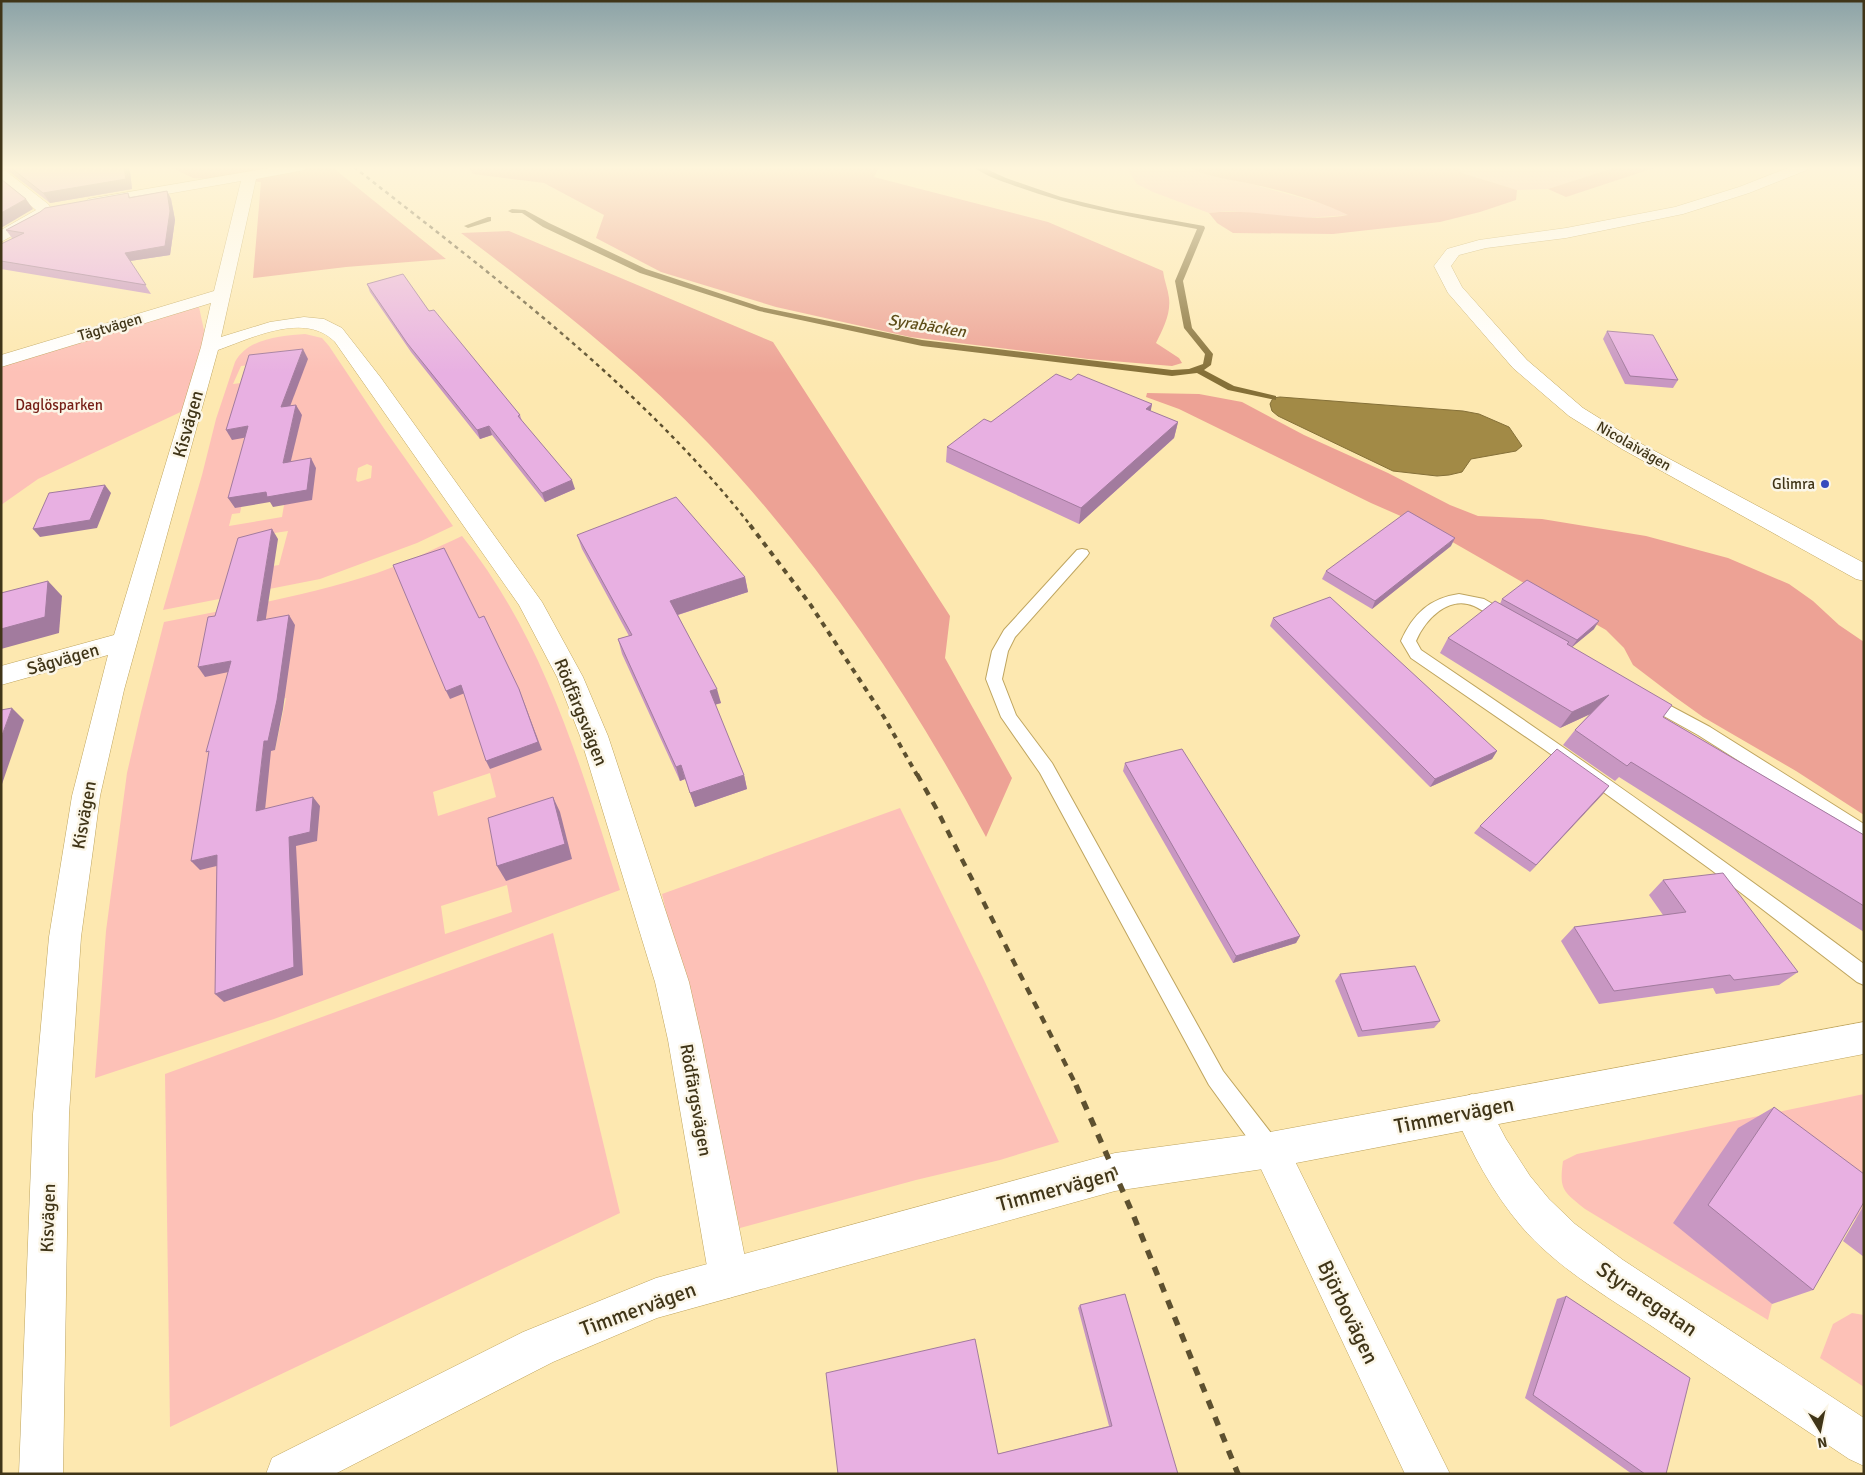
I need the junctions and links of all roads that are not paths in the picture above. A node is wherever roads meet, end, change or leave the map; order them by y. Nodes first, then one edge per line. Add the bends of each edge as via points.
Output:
1 (237, 236) edge
2 (1551, 236) edge
3 (220, 295) junction
4 (210, 346) junction
5 (1, 361) edge
6 (1082, 552) dead end
7 (1864, 573) edge
8 (1518, 626) edge
9 (126, 641) junction
10 (1, 676) edge
11 (1638, 694) edge
12 (1864, 833) edge
13 (1864, 976) edge
14 (1864, 1038) edge
15 (1472, 1112) junction
16 (1270, 1150) junction
17 (729, 1278) junction
18 (1864, 1444) edge
19 (41, 1474) edge
20 (288, 1474) edge
21 (1428, 1474) edge

1 - 3 street, Kisvägen
2 - 7 street, Nicolaivägen via 1478,245 1453,252 1442,266 1454,289 1520,364 1576,412
3 - 4 street, Kisvägen
3 - 5 street, Tägtvägen
4 - 9 street, Kisvägen
4 - 17 street, Rödfärgsvägen via 287,324 320,324 330,328 374,382 530,602 570,677 594,736 672,982
6 - 16 lane via 1009,634 1000,651 994,678 1009,717 1046,768 1216,1078
8 - 13 lane via 1471,600 1453,599 1430,608 1413,627 1408,641 1416,654 1716,864
9 - 10 street, Sågvägen
9 - 19 street, Kisvägen via 86,796 65,937 51,1114
11 - 12 lane via 1704,731
14 - 15 street, Timmervägen
15 - 16 street, Timmervägen
15 - 18 street, Styraregatan via 1497,1162 1536,1214 1569,1245
16 - 17 street, Timmervägen via 1115,1172
16 - 21 street, Björbovägen
17 - 20 street, Timmervägen via 656,1298 538,1347

